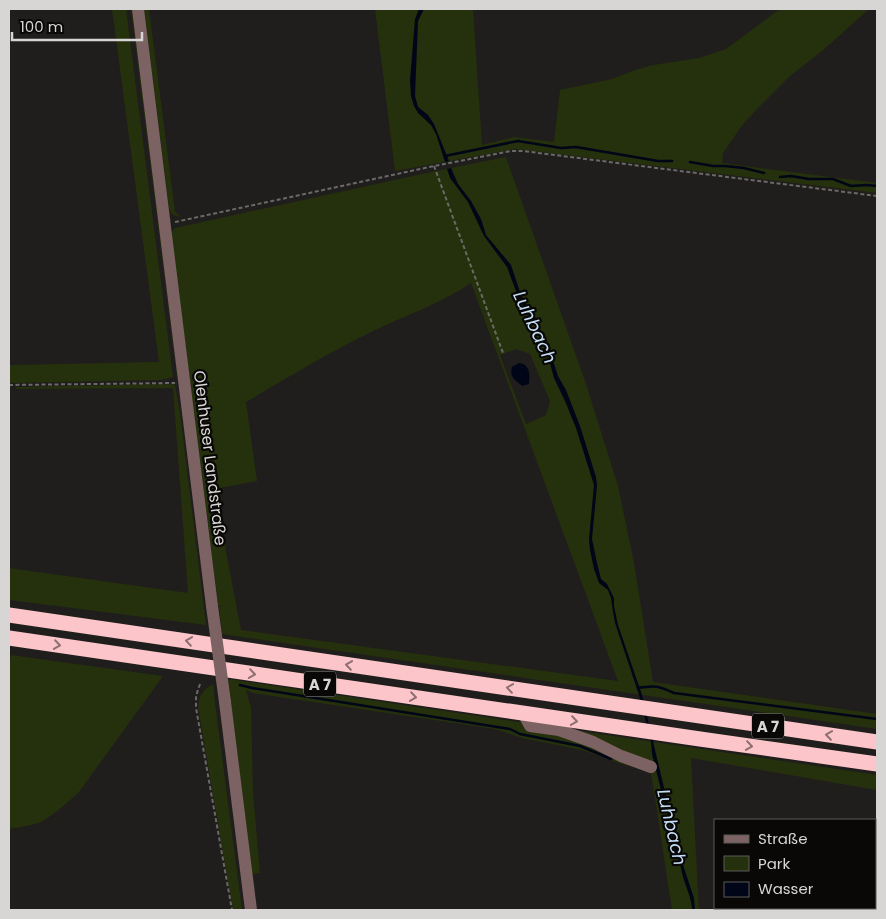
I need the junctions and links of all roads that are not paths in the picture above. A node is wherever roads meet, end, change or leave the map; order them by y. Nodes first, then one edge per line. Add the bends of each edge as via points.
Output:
1 (138, 9) edge
2 (9, 615) edge
3 (9, 638) edge
4 (524, 713) junction
5 (877, 742) edge
6 (877, 764) edge
7 (651, 767) dead end
8 (251, 910) edge

1 - 8 street, Olenhuser Landstraße, bridge
5 -> 2 highway, A 7
3 -> 4 highway, A 7
4 -> 6 highway, A 7
4 - 7 street via 530,726 559,730

